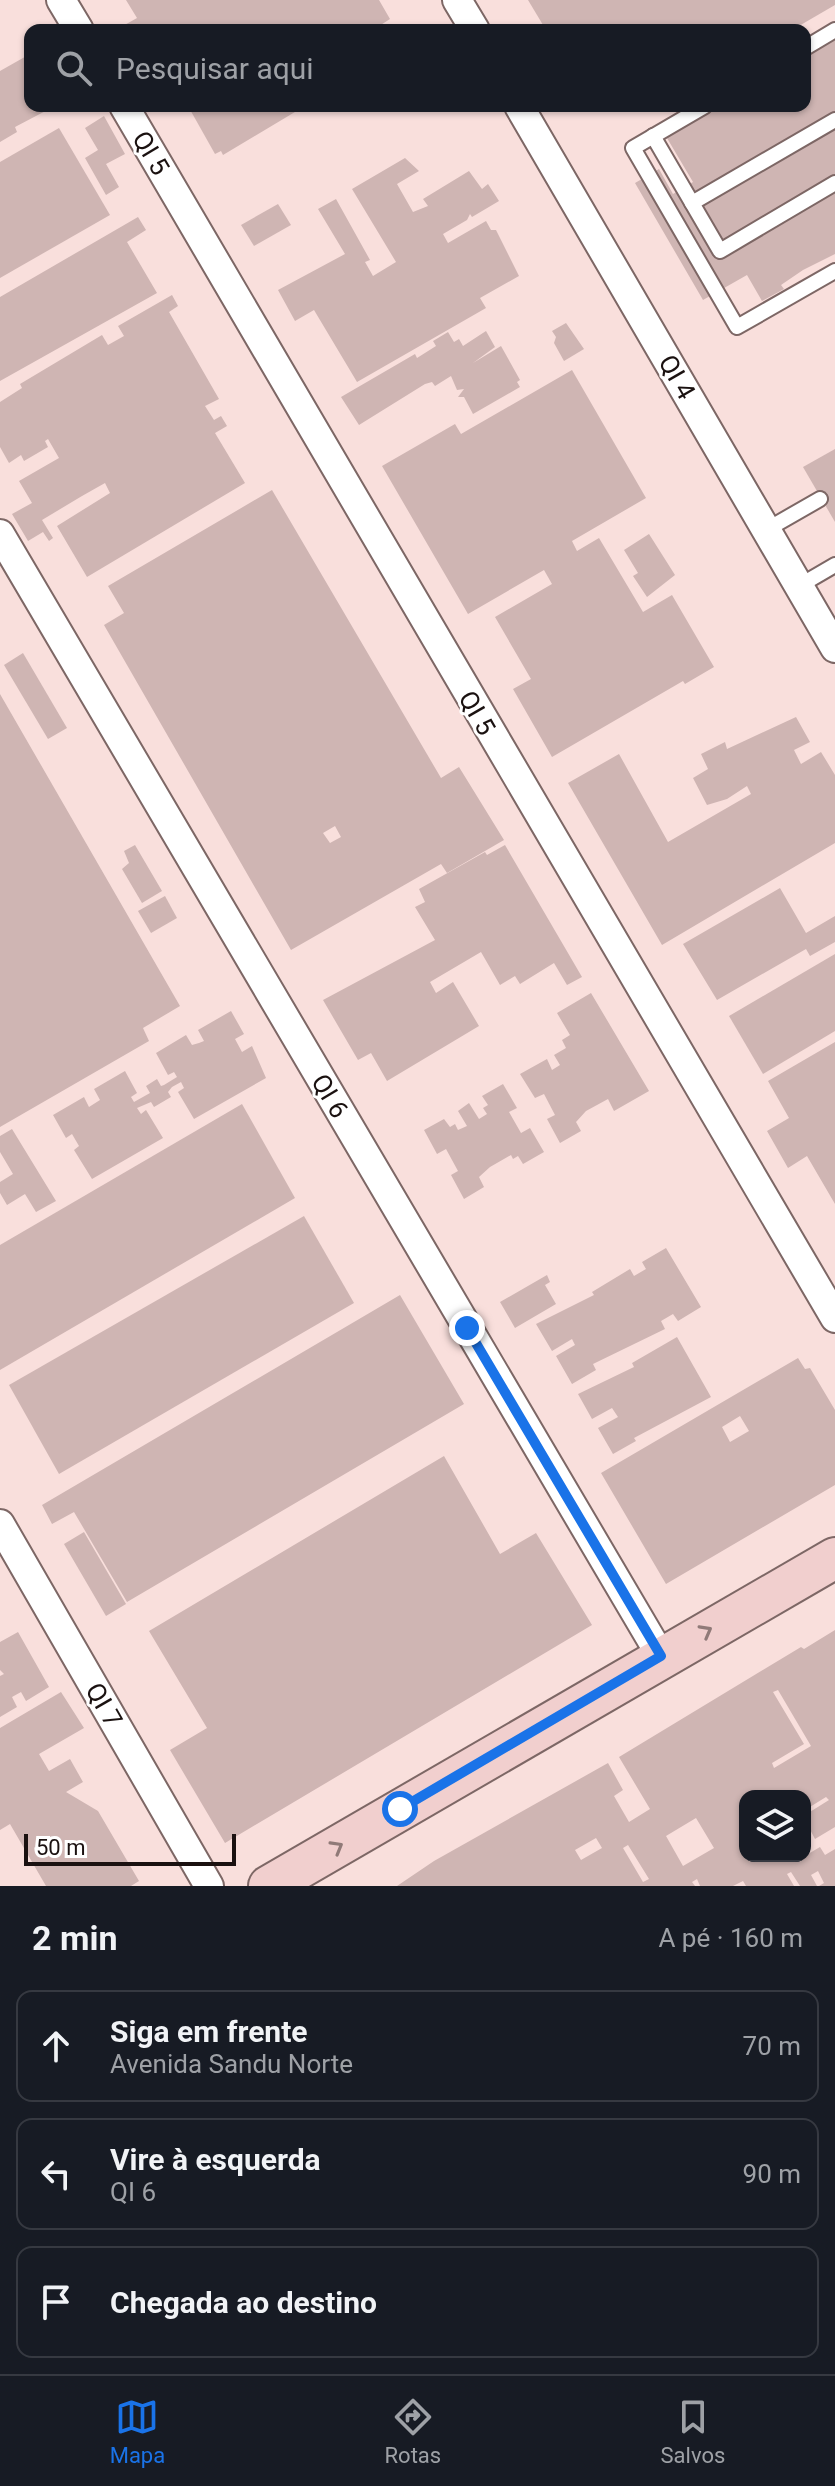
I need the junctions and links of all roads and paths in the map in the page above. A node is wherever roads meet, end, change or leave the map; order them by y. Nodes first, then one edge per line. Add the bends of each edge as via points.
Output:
1 (61, 0) edge
2 (457, 0) edge
3 (75, 24) edge
4 (471, 24) edge
5 (835, 30) edge
6 (811, 44) edge
7 (128, 112) edge
8 (522, 112) edge
9 (695, 112) edge
10 (835, 120) edge
11 (653, 136) junction
12 (835, 183) edge
13 (692, 203) junction
14 (835, 271) edge
15 (820, 499) dead end
16 (766, 530) junction
17 (0, 534) edge
18 (835, 565) edge
19 (799, 586) junction
20 (835, 648) edge
21 (835, 1318) edge
22 (0, 1524) edge
23 (835, 1558) edge
24 (661, 1656) junction
25 (209, 1886) edge
26 (269, 1886) edge

1 - 3 street
2 - 4 street
5 - 6 lane
7 - 21 street, QI 5
8 - 16 street, QI 4
9 - 11 lane
10 - 13 lane
11 - 13 lane
11 - 14 lane via 633,148 737,327
12 - 13 lane via 720,251
15 - 16 lane
16 - 19 street, QI 4
17 - 24 street, QI 6
18 - 19 lane
19 - 20 street, QI 4
22 - 25 street, QI 7
24 -> 23 main road
26 -> 24 main road

